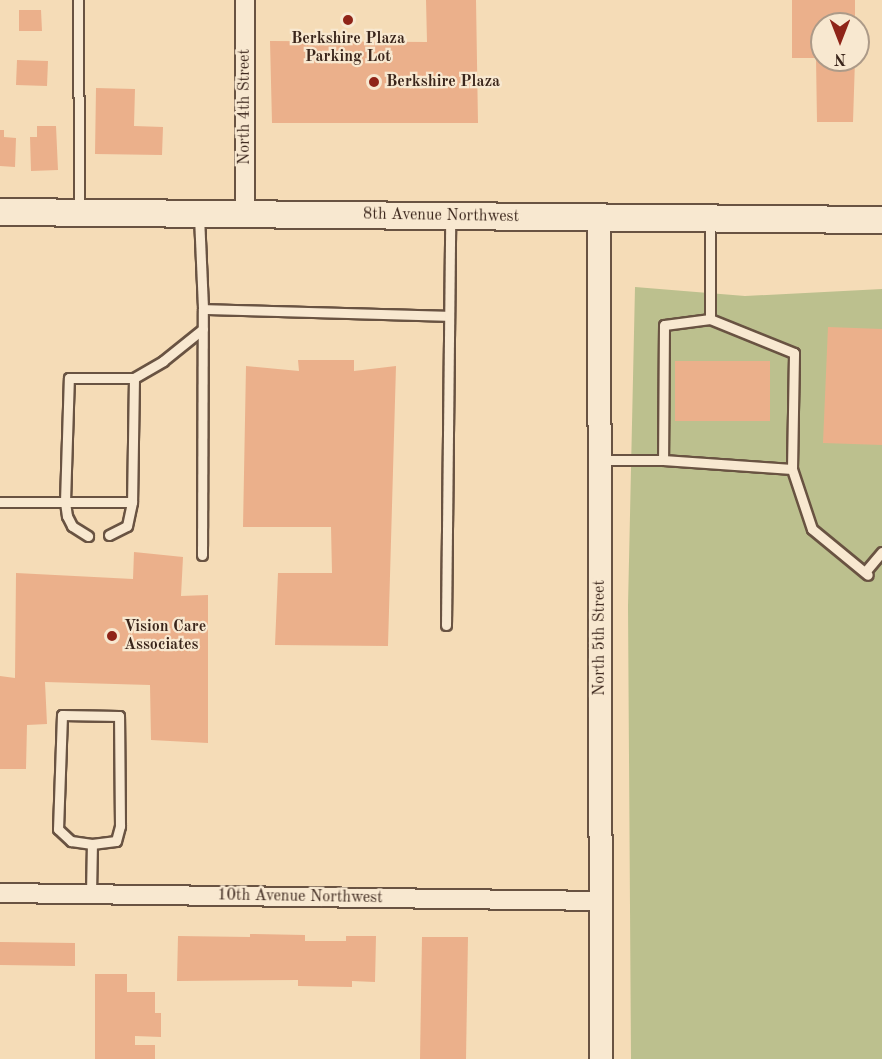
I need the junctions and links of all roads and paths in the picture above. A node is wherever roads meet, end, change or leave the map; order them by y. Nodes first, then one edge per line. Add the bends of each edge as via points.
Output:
1 (78, 0) edge
2 (245, 0) edge
3 (0, 212) edge
4 (79, 213) junction
5 (199, 213) junction
6 (245, 214) junction
7 (450, 216) junction
8 (599, 218) junction
9 (710, 219) junction
10 (882, 220) edge
11 (202, 309) junction
12 (449, 316) junction
13 (710, 319) junction
14 (203, 329) junction
15 (134, 378) junction
16 (599, 460) junction
17 (663, 460) junction
18 (792, 469) junction
19 (0, 502) edge
20 (65, 502) junction
21 (132, 502) junction
22 (110, 535) dead end
23 (88, 536) dead end
24 (882, 552) edge
25 (202, 555) dead end
26 (446, 625) dead end
27 (92, 844) junction
28 (0, 893) edge
29 (91, 894) junction
30 (601, 901) junction
31 (601, 1059) edge

1 - 4 lane
2 - 6 street, North 4th Street
3 - 4 main road, 8th Avenue Northwest
4 - 5 main road, 8th Avenue Northwest
5 - 6 main road, 8th Avenue Northwest
5 - 11 lane
6 - 7 main road, 8th Avenue Northwest
7 - 8 main road, 8th Avenue Northwest
7 - 12 lane
8 - 9 main road, 8th Avenue Northwest
8 - 16 street, North 5th Street
9 - 10 main road, 8th Avenue Northwest
9 - 13 lane
11 - 12 lane
11 - 14 lane
12 - 26 lane
13 - 17 lane via 664,325
13 - 18 lane via 794,353
14 - 15 lane
14 - 25 lane
15 - 20 lane via 69,378
15 - 21 lane
16 - 17 lane
16 - 30 street, North 5th Street
17 - 18 lane
18 - 24 lane via 812,529 867,574
19 - 20 lane
20 - 21 lane
20 - 23 lane via 72,526
21 - 22 lane via 126,526
27 - 27 lane via 116,841 120,826 119,716 62,715 58,829 71,842
27 - 29 lane
28 - 29 street, 10th Avenue Northwest
29 - 30 street, 10th Avenue Northwest
30 - 31 street, North 5th Street

